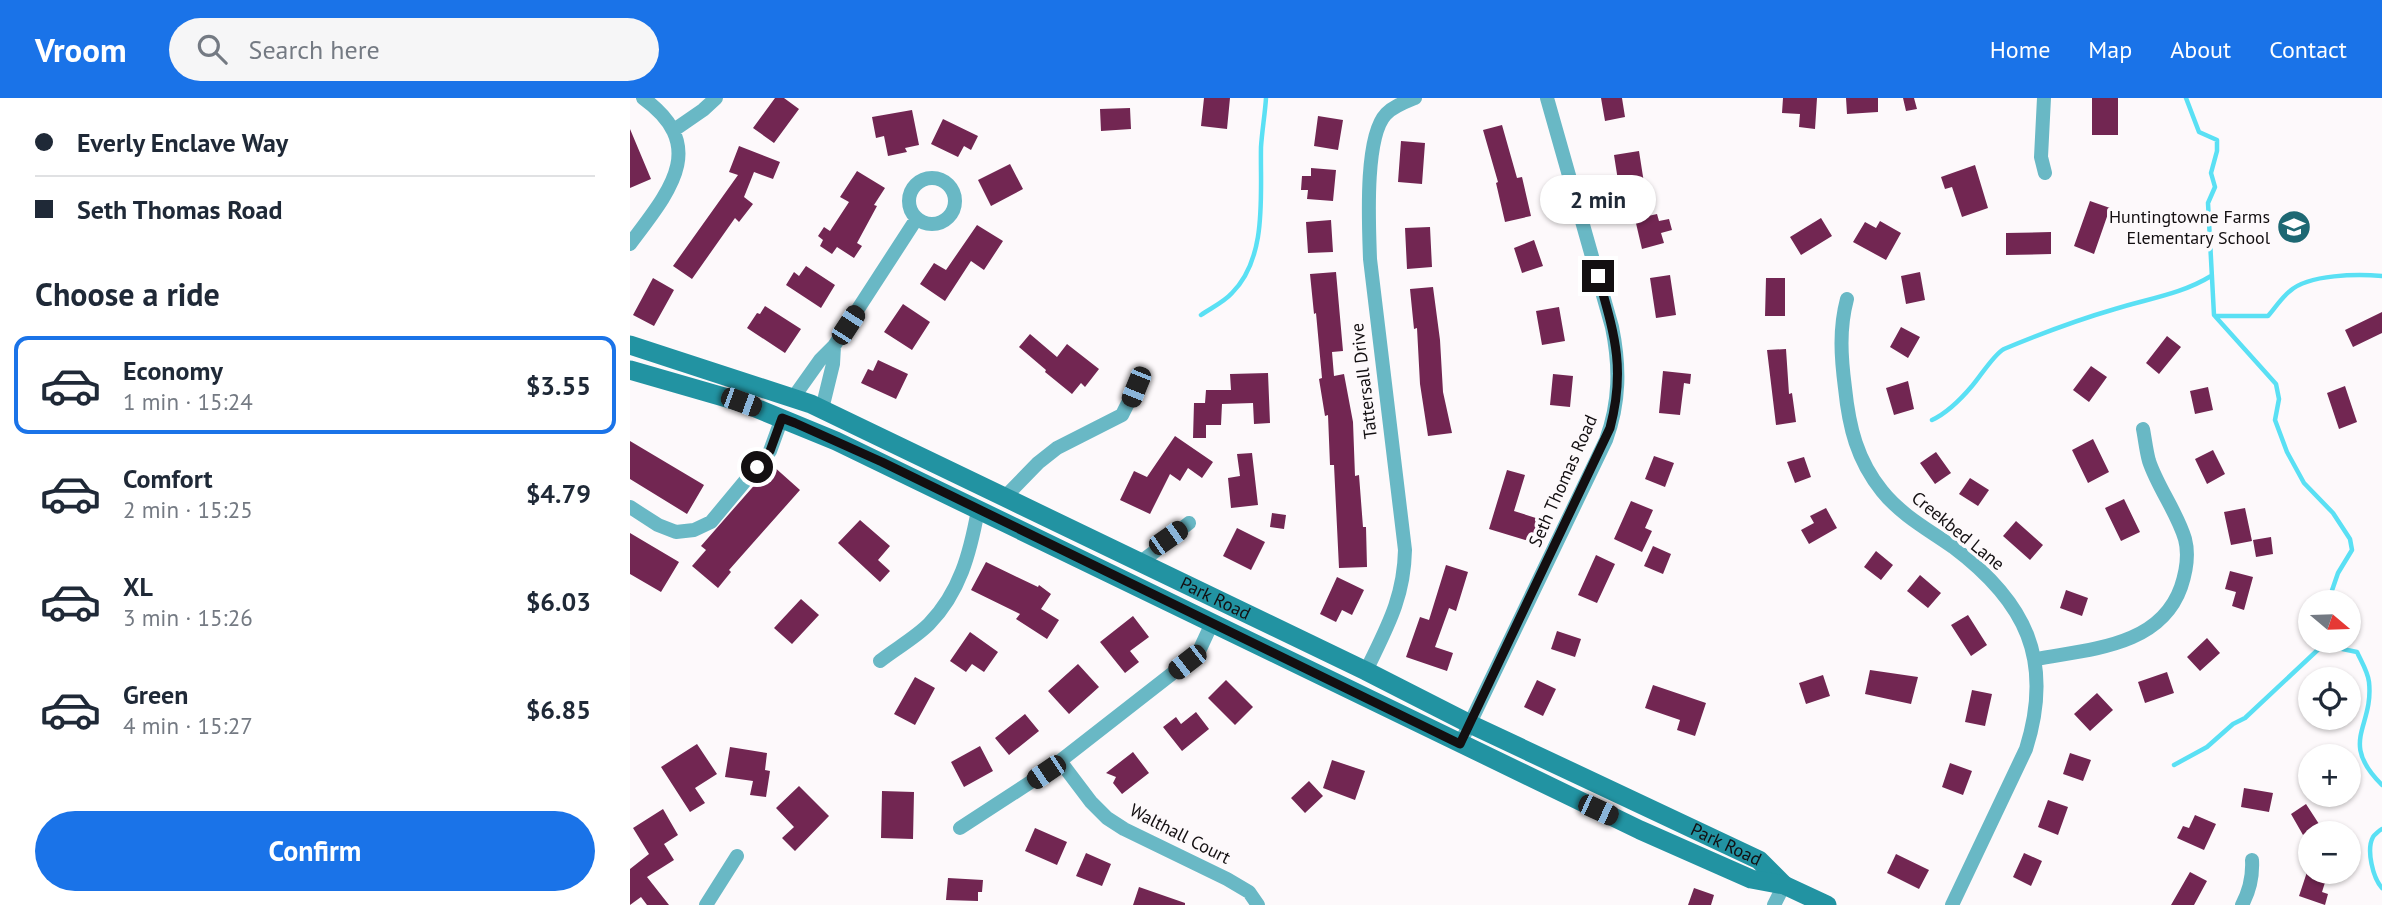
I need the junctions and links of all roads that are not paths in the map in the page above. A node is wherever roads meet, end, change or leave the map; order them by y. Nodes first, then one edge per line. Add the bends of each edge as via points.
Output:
1 (643, 98) edge
2 (716, 98) edge
3 (1415, 98) edge
4 (1547, 98) edge
5 (2044, 98) edge
6 (674, 130) junction
7 (2045, 173) dead end
8 (917, 218) dead end
9 (630, 244) edge
10 (1847, 299) dead end
11 (630, 345) edge
12 (834, 346) junction
13 (630, 370) edge
14 (1136, 387) dead end
15 (793, 398) junction
16 (822, 409) junction
17 (782, 418) junction
18 (2143, 429) dead end
19 (1005, 497) junction
20 (630, 508) edge
21 (978, 510) junction
22 (1189, 523) dead end
23 (1140, 562) junction
24 (1212, 623) junction
25 (2036, 659) junction
26 (880, 660) dead end
27 (1366, 671) junction
28 (1470, 724) junction
29 (1460, 744) junction
30 (1060, 761) junction
31 (960, 828) dead end
32 (737, 856) dead end
33 (2252, 860) dead end
34 (1784, 885) junction
35 (706, 905) edge
36 (1258, 905) edge
37 (1774, 905) edge
38 (1827, 905) edge
39 (1952, 905) edge
40 (2242, 905) edge

1 - 6 street
2 - 6 street
3 - 27 street, Tattersall Drive via 1386,114 1375,135 1373,153 1370,259 1405,562 1397,604
4 - 28 street, Seth Thomas Road via 1618,353 1616,403 1606,440
5 - 7 street via 2040,157
6 - 9 street via 680,151 673,183
8 - 12 street
10 - 25 street, Creekbed Lane via 1840,332 1843,379 1852,435 1866,470 1896,506 1955,549 2005,595 2025,625
11 - 15 main road, Park Road
12 - 15 street
12 - 16 street
13 - 17 main road, Park Road
14 - 19 street via 1122,415 1056,448
15 - 16 main road, Park Road
16 - 19 main road, Park Road
17 - 20 street via 770,451 710,522 676,532
17 - 21 main road, Park Road
18 - 25 street via 2150,462 2187,547 2180,591 2160,621 2138,636
19 - 23 main road, Park Road
21 - 24 main road, Park Road
21 - 26 street via 967,562 954,592 928,626
22 - 23 street
23 - 27 main road, Park Road
24 - 29 main road, Park Road
24 - 30 street via 1187,662
25 - 39 street, Creekbed Lane via 2038,698 2026,749
27 - 28 main road, Park Road
28 - 29 street, Seth Thomas Road
28 - 34 main road, Park Road via 1759,860
29 - 34 main road, Park Road via 1751,879
30 - 31 street
30 - 36 street, Walthall Court via 1107,818 1238,885
32 - 35 street
33 - 40 street via 2253,876
34 - 37 street
34 - 38 main road, Park Road

